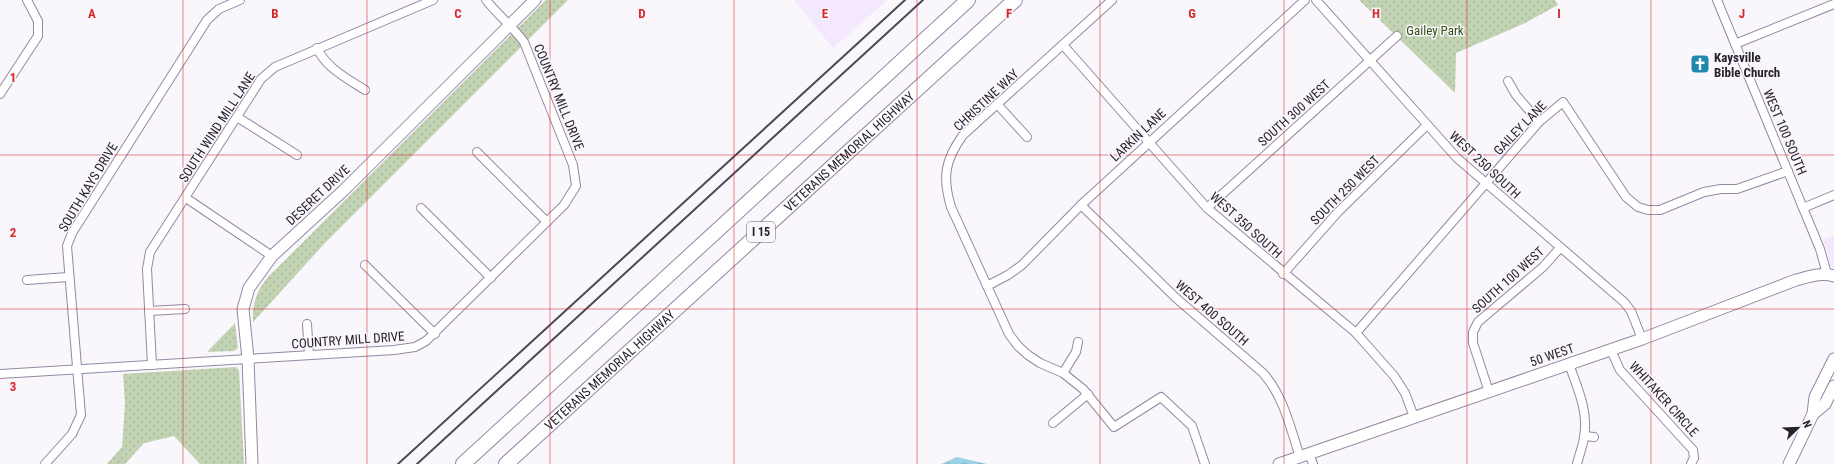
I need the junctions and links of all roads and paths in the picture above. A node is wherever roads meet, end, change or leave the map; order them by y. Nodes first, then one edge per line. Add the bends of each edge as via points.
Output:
1 (27, 0) edge
2 (240, 0) edge
3 (433, 0) edge
4 (486, 0) edge
5 (535, 0) edge
6 (968, 0) edge
7 (1015, 0) edge
8 (1112, 0) edge
9 (1305, 0) edge
10 (1316, 0) edge
11 (1717, 0) edge
12 (1834, 4) edge
13 (510, 26) junction
14 (1397, 36) dead end
15 (1735, 44) junction
16 (1063, 45) junction
17 (317, 48) junction
18 (1370, 60) junction
19 (1508, 81) dead end
20 (365, 90) dead end
21 (0, 94) edge
22 (998, 104) junction
23 (237, 117) junction
24 (1539, 122) junction
25 (1427, 125) junction
26 (1027, 137) dead end
27 (1148, 142) junction
28 (478, 152) dead end
29 (297, 155) dead end
30 (1788, 171) junction
31 (1486, 183) junction
32 (1834, 195) edge
33 (186, 198) junction
34 (1081, 205) junction
35 (421, 208) dead end
36 (1207, 208) junction
37 (1803, 208) junction
38 (547, 222) junction
39 (1560, 248) junction
40 (272, 256) junction
41 (365, 265) dead end
42 (1283, 274) junction
43 (1830, 275) edge
44 (68, 277) junction
45 (491, 278) junction
46 (27, 280) dead end
47 (988, 286) junction
48 (185, 309) dead end
49 (149, 311) junction
50 (307, 324) dead end
51 (1356, 333) junction
52 (435, 334) junction
53 (1642, 339) junction
54 (1078, 342) dead end
55 (1611, 350) junction
56 (310, 356) junction
57 (1834, 358) edge
58 (248, 359) junction
59 (1569, 364) junction
60 (152, 365) junction
61 (78, 368) junction
62 (1063, 373) junction
63 (0, 374) edge
64 (1834, 386) edge
65 (1489, 392) junction
66 (1088, 394) junction
67 (1813, 414) junction
68 (1414, 417) junction
69 (1053, 423) dead end
70 (1585, 436) junction
71 (1594, 437) dead end
72 (1304, 455) junction
73 (45, 464) edge
74 (252, 464) edge
75 (463, 464) edge
76 (506, 464) edge
77 (1205, 464) edge
78 (1279, 464) edge
79 (1313, 464) edge
80 (1577, 464) edge
81 (1691, 464) edge
82 (1790, 464) edge

1 - 21 street via 38,21 38,36
2 - 44 street, SOUTH KAYS DRIVE via 219,9 207,20 72,233 67,246
3 - 17 street, SOUTH WIND MILL LANE
4 - 13 street
5 - 13 street, DESERET DRIVE
6 - 75 highway, I 15
7 - 76 highway, VETERANS MEMORIAL HIGHWAY / I 15
8 - 16 street, CHRISTINE WAY
9 - 27 street, LARKIN LANE
10 - 18 street, WEST 250 SOUTH
11 - 15 street, WEST 100 SOUTH
12 - 15 street
13 - 38 street, COUNTRY MILL DRIVE via 524,42 573,165 576,186 564,205
13 - 40 street, DESERET DRIVE via 344,190
14 - 18 street, SOUTH 300 WEST
15 - 30 street, WEST 100 SOUTH
16 - 22 street, CHRISTINE WAY
16 - 27 street, WEST 350 SOUTH
17 - 20 street via 328,65
17 - 23 street, SOUTH WIND MILL LANE via 275,67 260,79
18 - 25 street, WEST 250 SOUTH
18 - 36 street, SOUTH 300 WEST
19 - 24 street via 1516,95
22 - 26 street
22 - 47 street, CHRISTINE WAY via 963,135 948,161 946,174 946,191 951,207
23 - 29 street
23 - 33 street, SOUTH WIND MILL LANE
24 - 30 street, GAILEY LANE via 1563,102 1626,197 1648,210 1660,210 1704,192 1737,189
24 - 31 street, GAILEY LANE
25 - 31 street, WEST 250 SOUTH via 1457,158
25 - 42 street, SOUTH 250 WEST via 1338,212
27 - 34 street, LARKIN LANE
27 - 36 street, WEST 350 SOUTH
28 - 38 street
30 - 37 street, WEST 100 SOUTH
31 - 39 street, WEST 250 SOUTH
31 - 51 street, GAILEY LANE
32 - 37 street
33 - 40 street
33 - 49 street, SOUTH WIND MILL LANE via 150,252 147,269
34 - 47 street, LARKIN LANE via 1022,265
34 - 72 street, WEST 400 SOUTH via 1176,298 1263,373 1281,399
35 - 45 street
36 - 42 street, WEST 350 SOUTH
37 - 43 street, WEST 100 SOUTH
38 - 45 street, COUNTRY MILL DRIVE
39 - 53 street, WEST 250 SOUTH via 1624,302 1631,311
39 - 65 street, SOUTH 100 WEST via 1543,267 1478,322 1473,332 1473,343
40 - 58 street, DESERET DRIVE via 249,288 243,309
41 - 52 street
42 - 51 street, WEST 350 SOUTH
43 - 53 street, 50 WEST via 1814,275 1796,280
44 - 46 street
44 - 61 street, SOUTH KAYS DRIVE
45 - 52 street, COUNTRY MILL DRIVE
47 - 62 street, CHRISTINE WAY via 1009,334 1018,346 1040,363
48 - 49 street
49 - 60 street, SOUTH WIND MILL LANE
50 - 56 street
51 - 68 street, WEST 350 SOUTH via 1406,393
52 - 56 street, COUNTRY MILL DRIVE via 415,347
53 - 55 street, 50 WEST
54 - 62 street via 1076,352
55 - 59 street, 50 WEST
55 - 81 street, WHITAKER CIRCLE via 1620,370 1693,450 1694,458
56 - 58 street, COUNTRY MILL DRIVE
57 - 67 street via 1815,397
58 - 60 street, COUNTRY MILL DRIVE
58 - 74 street, DESERET DRIVE
59 - 65 street, 50 WEST
59 - 70 street via 1582,403
60 - 61 street, COUNTRY MILL DRIVE
61 - 63 street, COUNTRY MILL DRIVE
61 - 73 street, SOUTH KAYS DRIVE via 81,415 72,434
62 - 66 street, CHRISTINE WAY
64 - 67 street via 1825,404
65 - 68 street, 50 WEST
66 - 69 street
66 - 77 street, CHRISTINE WAY via 1114,427 1161,397 1192,426
67 - 82 street
68 - 72 street, 50 WEST
70 - 71 street
70 - 80 street
72 - 78 street, 50 WEST
72 - 79 street

